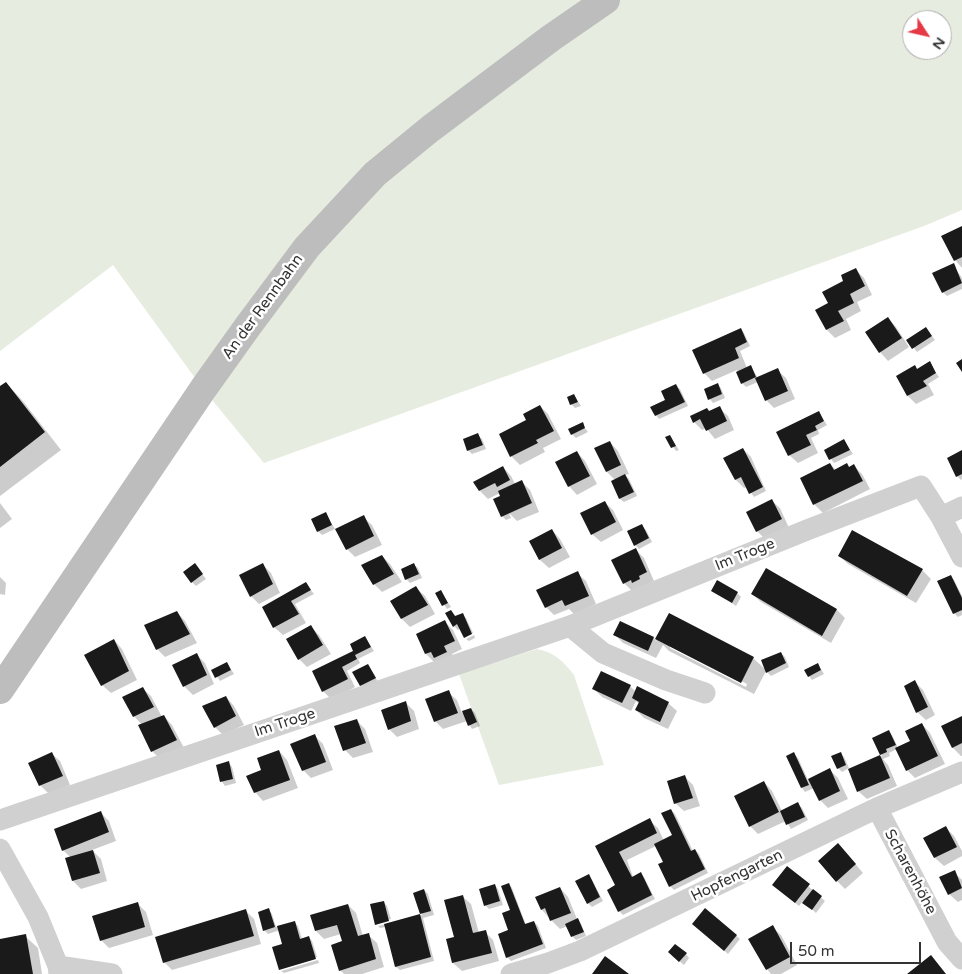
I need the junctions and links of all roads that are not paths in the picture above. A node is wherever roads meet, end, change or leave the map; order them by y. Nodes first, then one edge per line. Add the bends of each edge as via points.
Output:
1 (606, 0) edge
2 (962, 507) edge
3 (941, 517) junction
4 (962, 557) edge
5 (570, 626) junction
6 (0, 690) edge
7 (705, 693) dead end
8 (962, 772) edge
9 (877, 808) junction
10 (0, 820) edge
11 (0, 849) edge
12 (962, 959) edge
13 (59, 970) edge
14 (112, 974) edge
15 (511, 974) edge

1 - 6 main road, An der Rennbahn via 389,162 307,247 203,389
2 - 3 street
3 - 4 street
3 - 5 street, Im Troge via 921,486
5 - 7 street via 603,652
5 - 10 street, Im Troge
8 - 9 street, Hopfengarten
9 - 12 street, Scharenhöhe via 947,942
9 - 15 street, Hopfengarten via 580,951
11 - 13 street via 38,917
13 - 14 street

